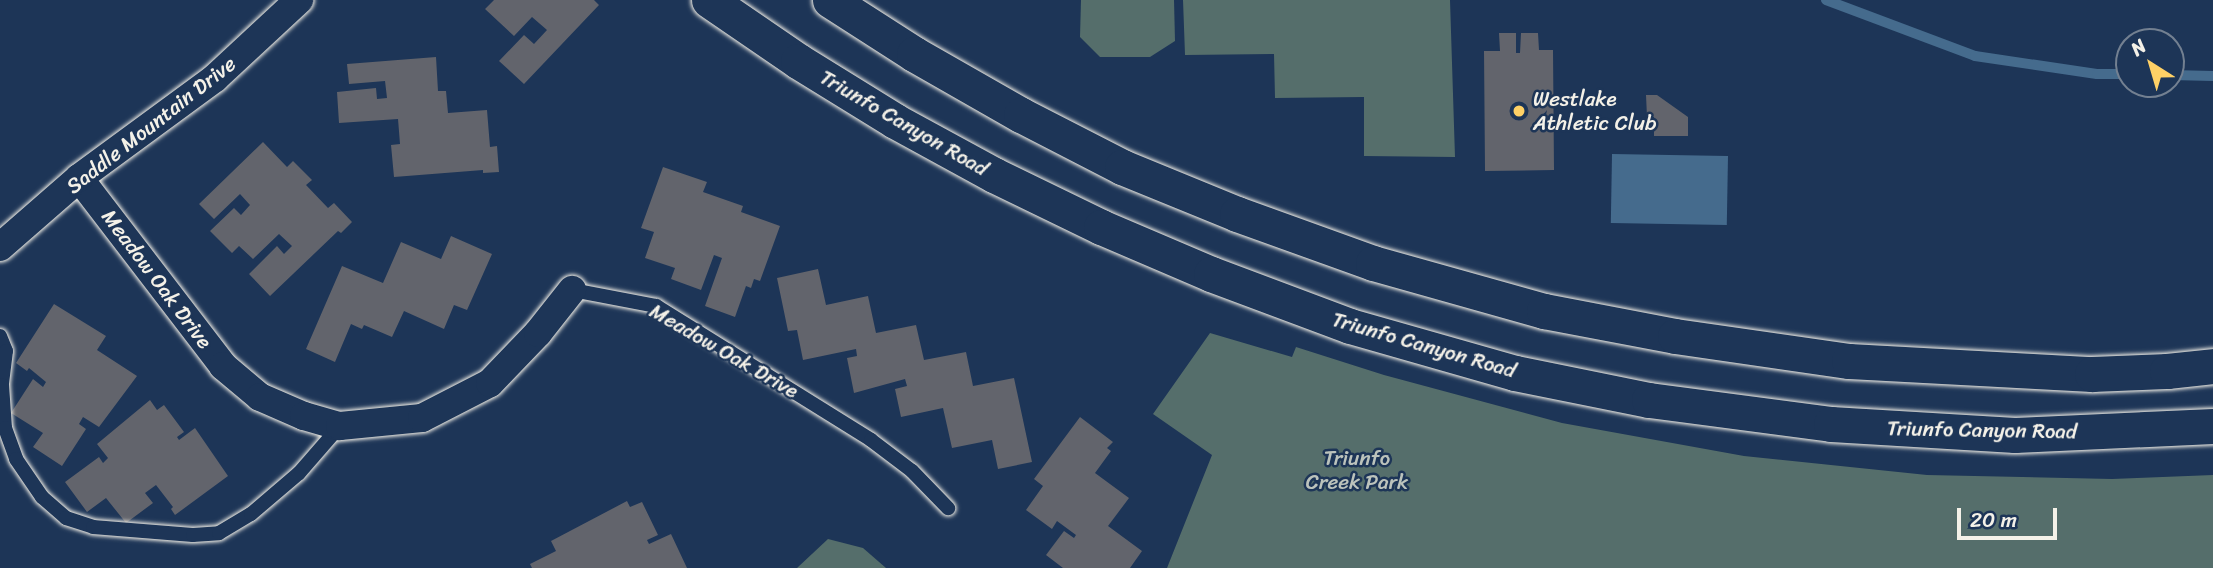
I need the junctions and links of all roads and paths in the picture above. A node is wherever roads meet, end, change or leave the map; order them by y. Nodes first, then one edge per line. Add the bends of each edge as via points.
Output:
1 (299, 0) edge
2 (709, 0) edge
3 (830, 0) edge
4 (79, 178) junction
5 (0, 247) edge
6 (572, 290) joint
7 (0, 336) edge
8 (2213, 366) edge
9 (340, 426) junction
10 (2213, 426) edge
11 (948, 508) dead end

1 - 4 street, Saddle Mountain Drive via 215,78
2 - 10 street, Triunfo Canyon Road via 895,121 994,176 1101,228 1350,326 1503,369 1649,400 1831,424 2015,435
3 - 8 street via 1021,116 1122,167 1373,262 1544,311 1849,361 2092,374
4 - 5 street, Saddle Mountain Drive
4 - 9 street, Meadow Oak Drive via 223,366 260,397
6 - 9 street, Meadow Oak Drive via 490,383 422,418
6 - 11 lane, Meadow Oak Drive via 656,306 871,440 912,471
7 - 9 lane via 6,351 2,385 5,428 16,459 42,496 66,518 93,527 219,533 251,514 299,473

